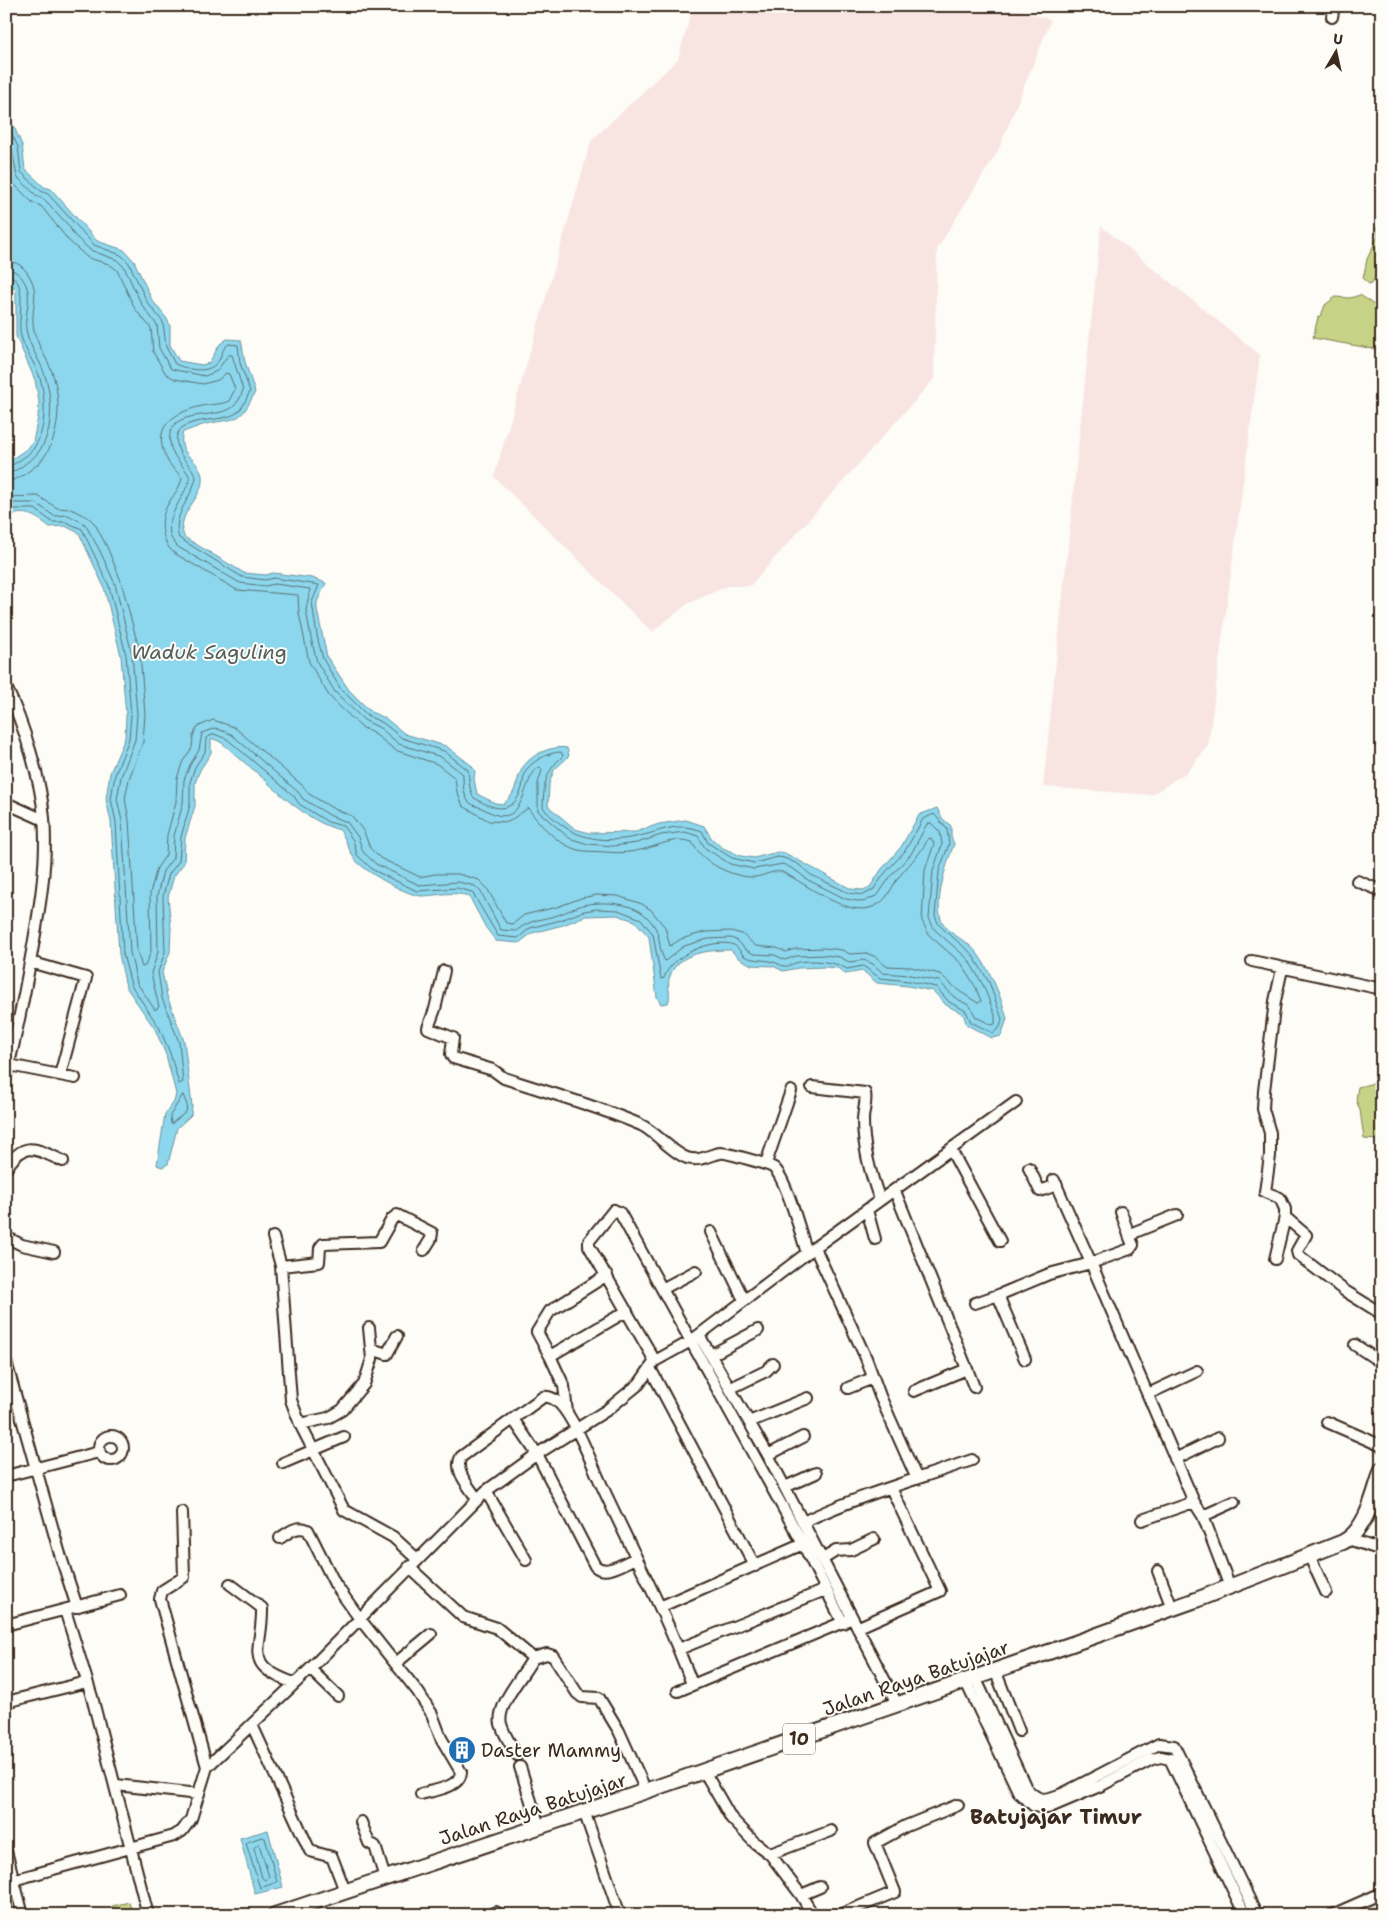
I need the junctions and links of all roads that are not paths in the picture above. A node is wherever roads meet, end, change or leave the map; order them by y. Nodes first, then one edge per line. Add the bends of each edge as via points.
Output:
1 (1334, 6) edge
2 (1332, 17) dead end
3 (6, 687) edge
4 (11, 706) edge
5 (6, 803) edge
6 (44, 820) junction
7 (1357, 881) dead end
8 (1382, 891) edge
9 (1252, 961) dead end
10 (30, 962) junction
11 (1282, 969) junction
12 (444, 971) dead end
13 (1382, 989) edge
14 (9, 1065) junction
15 (60, 1075) junction
16 (6, 1076) edge
17 (75, 1078) dead end
18 (812, 1087) dead end
19 (791, 1091) dead end
20 (1016, 1102) dead end
21 (951, 1150) junction
22 (63, 1161) dead end
23 (766, 1163) junction
24 (1029, 1168) dead end
25 (6, 1169) edge
26 (895, 1191) junction
27 (880, 1200) junction
28 (867, 1210) junction
29 (1121, 1212) dead end
30 (1178, 1215) dead end
31 (1285, 1218) junction
32 (711, 1232) dead end
33 (6, 1236) edge
34 (273, 1237) dead end
35 (1130, 1238) junction
36 (875, 1239) dead end
37 (1000, 1241) dead end
38 (424, 1250) dead end
39 (811, 1251) junction
40 (54, 1252) dead end
41 (1274, 1259) dead end
42 (1090, 1262) junction
43 (281, 1266) junction
44 (696, 1270) dead end
45 (607, 1275) junction
46 (662, 1289) junction
47 (1001, 1294) junction
48 (744, 1300) junction
49 (975, 1303) dead end
50 (627, 1311) junction
51 (1382, 1314) edge
52 (370, 1328) dead end
53 (758, 1330) dead end
54 (397, 1336) dead end
55 (695, 1338) junction
56 (1355, 1346) dead end
57 (371, 1349) junction
58 (550, 1356) junction
59 (712, 1356) junction
60 (1025, 1359) dead end
61 (6, 1362) edge
62 (1382, 1363) edge
63 (773, 1364) dead end
64 (653, 1365) junction
65 (967, 1369) junction
66 (1197, 1371) dead end
67 (873, 1378) junction
68 (974, 1386) dead end
69 (731, 1388) junction
70 (848, 1388) dead end
71 (914, 1391) dead end
72 (1148, 1394) junction
73 (808, 1398) dead end
74 (567, 1414) junction
75 (513, 1419) junction
76 (749, 1422) junction
77 (1327, 1422) dead end
78 (300, 1424) junction
79 (575, 1430) junction
80 (344, 1437) dead end
81 (803, 1437) dead end
82 (1218, 1438) dead end
83 (1382, 1446) edge
84 (314, 1451) junction
85 (99, 1452) dead end
86 (537, 1454) junction
87 (768, 1455) junction
88 (1175, 1458) junction
89 (972, 1460) dead end
90 (284, 1464) dead end
91 (36, 1467) junction
92 (1382, 1469) edge
93 (816, 1473) dead end
94 (6, 1476) edge
95 (917, 1479) junction
96 (785, 1487) junction
97 (891, 1488) junction
98 (486, 1490) junction
99 (477, 1499) junction
100 (1194, 1502) junction
101 (1234, 1502) dead end
102 (182, 1512) dead end
103 (1203, 1516) junction
104 (1142, 1520) dead end
105 (803, 1522) junction
106 (280, 1538) dead end
107 (874, 1540) dead end
108 (1346, 1540) junction
109 (803, 1544) junction
110 (1382, 1550) edge
111 (1314, 1554) junction
112 (417, 1558) junction
113 (636, 1558) junction
114 (822, 1559) junction
115 (526, 1560) dead end
116 (755, 1566) junction
117 (409, 1567) junction
118 (1158, 1570) dead end
119 (230, 1584) dead end
120 (1230, 1586) junction
121 (825, 1590) junction
122 (1326, 1592) dead end
123 (120, 1595) dead end
124 (662, 1606) junction
125 (77, 1607) junction
126 (1172, 1608) junction
127 (65, 1610) junction
128 (853, 1617) junction
129 (360, 1619) junction
130 (843, 1623) junction
131 (6, 1625) edge
132 (859, 1628) junction
133 (431, 1634) dead end
134 (679, 1649) junction
135 (533, 1658) junction
136 (396, 1663) junction
137 (310, 1670) junction
138 (995, 1670) junction
139 (970, 1679) junction
140 (87, 1682) junction
141 (294, 1683) junction
142 (692, 1684) junction
143 (678, 1691) dead end
144 (338, 1696) dead end
145 (6, 1702) edge
146 (897, 1704) junction
147 (252, 1725) junction
148 (1019, 1731) dead end
149 (517, 1755) dead end
150 (207, 1767) junction
151 (520, 1767) dead end
152 (704, 1771) junction
153 (116, 1785) junction
154 (646, 1791) junction
155 (199, 1794) junction
156 (421, 1794) dead end
157 (958, 1805) dead end
158 (584, 1811) junction
159 (360, 1822) dead end
160 (540, 1826) junction
161 (831, 1832) dead end
162 (130, 1847) junction
163 (6, 1851) edge
164 (770, 1854) junction
165 (385, 1878) junction
166 (10, 1882) edge
167 (820, 1887) dead end
168 (345, 1891) junction
169 (1382, 1893) edge
170 (802, 1895) junction
171 (297, 1912) edge
172 (23, 1915) edge
173 (148, 1915) edge
174 (275, 1915) edge
175 (620, 1915) edge
176 (813, 1915) edge
177 (839, 1915) edge
178 (1245, 1915) edge
179 (1257, 1915) edge
180 (1332, 1915) edge

1 - 2 street
3 - 4 street
4 - 6 street via 41,794
5 - 6 street
6 - 10 street via 44,860
7 - 8 street
9 - 11 street
10 - 14 street
10 - 15 street via 86,978
11 - 13 street
11 - 31 street via 1274,1001 1263,1109 1270,1133 1266,1192 1280,1198
12 - 23 street via 428,1028 453,1038 453,1058 643,1126 681,1155 703,1159 723,1152 744,1160
14 - 15 street
14 - 16 street
15 - 17 street
18 - 27 street via 865,1093 865,1138
19 - 23 street
20 - 21 street
21 - 26 street
21 - 37 street
22 - 25 street via 36,1150 24,1150 15,1154
23 - 39 street via 779,1175
24 - 42 street via 1040,1191 1056,1182
26 - 27 street
26 - 65 street
27 - 28 street
28 - 36 street
28 - 39 street
29 - 35 street
30 - 35 street via 1135,1232
31 - 41 street
31 - 51 street via 1306,1235 1298,1255
32 - 48 street
33 - 40 street via 22,1245
34 - 43 street
35 - 42 street via 1133,1245 1130,1249
38 - 43 street via 432,1233 397,1215 379,1242 323,1244 319,1262
39 - 48 street
39 - 67 street
42 - 47 street via 1049,1274
42 - 72 street
43 - 78 street via 291,1400
44 - 46 street
45 - 46 street via 588,1243 611,1211 616,1210
45 - 50 street
45 - 58 street via 546,1314 537,1332
46 - 55 street
47 - 49 street
47 - 60 street via 1000,1300
48 - 55 street
50 - 58 street
50 - 64 street
52 - 57 street
53 - 59 street
54 - 57 street via 388,1354
55 - 59 street
55 - 64 street
55 - 109 street
56 - 62 street
57 - 78 street via 372,1358 364,1384 342,1410 328,1418
58 - 74 street via 564,1386
59 - 69 street
61 - 91 street
63 - 69 street via 766,1371
64 - 79 street via 624,1398
64 - 116 street
65 - 68 street
65 - 71 street
66 - 72 street
67 - 70 street
67 - 95 street
69 - 76 street
72 - 88 street
73 - 76 street
74 - 75 street via 561,1405 547,1396
74 - 79 street
75 - 86 street
75 - 99 street via 460,1460 459,1470
76 - 87 street
77 - 83 street
78 - 84 street
79 - 86 street
79 - 113 street
80 - 84 street
81 - 87 street
82 - 88 street
84 - 90 street
84 - 112 street via 344,1510 393,1537
85 - 91 street
86 - 98 street
86 - 113 street via 595,1566 606,1571
87 - 96 street
88 - 100 street
89 - 95 street
91 - 94 street
91 - 125 street
92 - 108 highway, Jalan Raya Batujajar / 10 via 1359,1528
93 - 96 street
95 - 97 street
96 - 105 street
97 - 105 street via 844,1503
97 - 132 street via 940,1592
98 - 99 street
98 - 115 street
99 - 112 street
100 - 103 street
100 - 104 street
101 - 103 street
102 - 150 street via 184,1577 162,1591 160,1599
103 - 120 street
105 - 114 street
106 - 129 street via 296,1528 308,1530 335,1584
107 - 114 street via 851,1550 836,1551
108 - 110 street
108 - 111 highway, Jalan Raya Batujajar / 10
109 - 116 street
109 - 121 street
111 - 120 highway, Jalan Raya Batujajar / 10
111 - 122 street
112 - 117 street
113 - 124 street
114 - 128 street
116 - 124 street
117 - 129 street
117 - 135 street via 452,1609 463,1617 496,1628
118 - 126 street
119 - 141 street via 262,1608 258,1651 263,1666
120 - 126 highway, Jalan Raya Batujajar / 10
121 - 130 street
121 - 134 street
123 - 125 street
124 - 134 street
125 - 127 street
126 - 138 highway, Jalan Raya Batujajar / 10
127 - 131 street
127 - 140 street
128 - 130 street
128 - 132 street
129 - 136 street
129 - 137 street
130 - 142 street
132 - 146 street
133 - 136 street
134 - 142 street
135 - 149 street via 501,1712 503,1730
135 - 154 street via 546,1654 553,1656 577,1693 582,1697 599,1698 619,1731
136 - 156 street via 432,1714 441,1738 461,1772 456,1783
137 - 141 street
137 - 144 street
138 - 139 highway, Jalan Raya Batujajar / 10
138 - 148 street
139 - 146 highway, Jalan Raya Batujajar / 10
139 - 178 street via 1019,1793 1034,1806 1048,1808 1152,1759 1161,1756 1170,1759
139 - 179 street via 1026,1788 1034,1797 1046,1799 1062,1794 1159,1744 1174,1746
140 - 145 street
140 - 153 street
141 - 147 street
142 - 143 street
146 - 152 highway, Jalan Raya Batujajar / 10
147 - 150 street
147 - 168 street via 310,1851 332,1857
150 - 155 street
151 - 160 street
152 - 154 highway, Jalan Raya Batujajar / 10
152 - 164 street via 731,1818
153 - 155 street
153 - 162 street
154 - 158 highway, Jalan Raya Batujajar / 10
155 - 162 street via 182,1831
157 - 177 street via 906,1826 875,1843 895,1892
158 - 160 highway, Jalan Raya Batujajar / 10
158 - 175 street
159 - 165 street via 369,1842 375,1846
160 - 165 highway, Jalan Raya Batujajar / 10
161 - 164 street
162 - 166 street
162 - 173 street
163 - 166 street
164 - 170 street
165 - 168 highway, Jalan Raya Batujajar / 10
166 - 172 street
167 - 170 street
168 - 171 highway, Jalan Raya Batujajar / 10
169 - 180 street
170 - 176 street
171 - 174 highway, Jalan Raya Batujajar / 10

